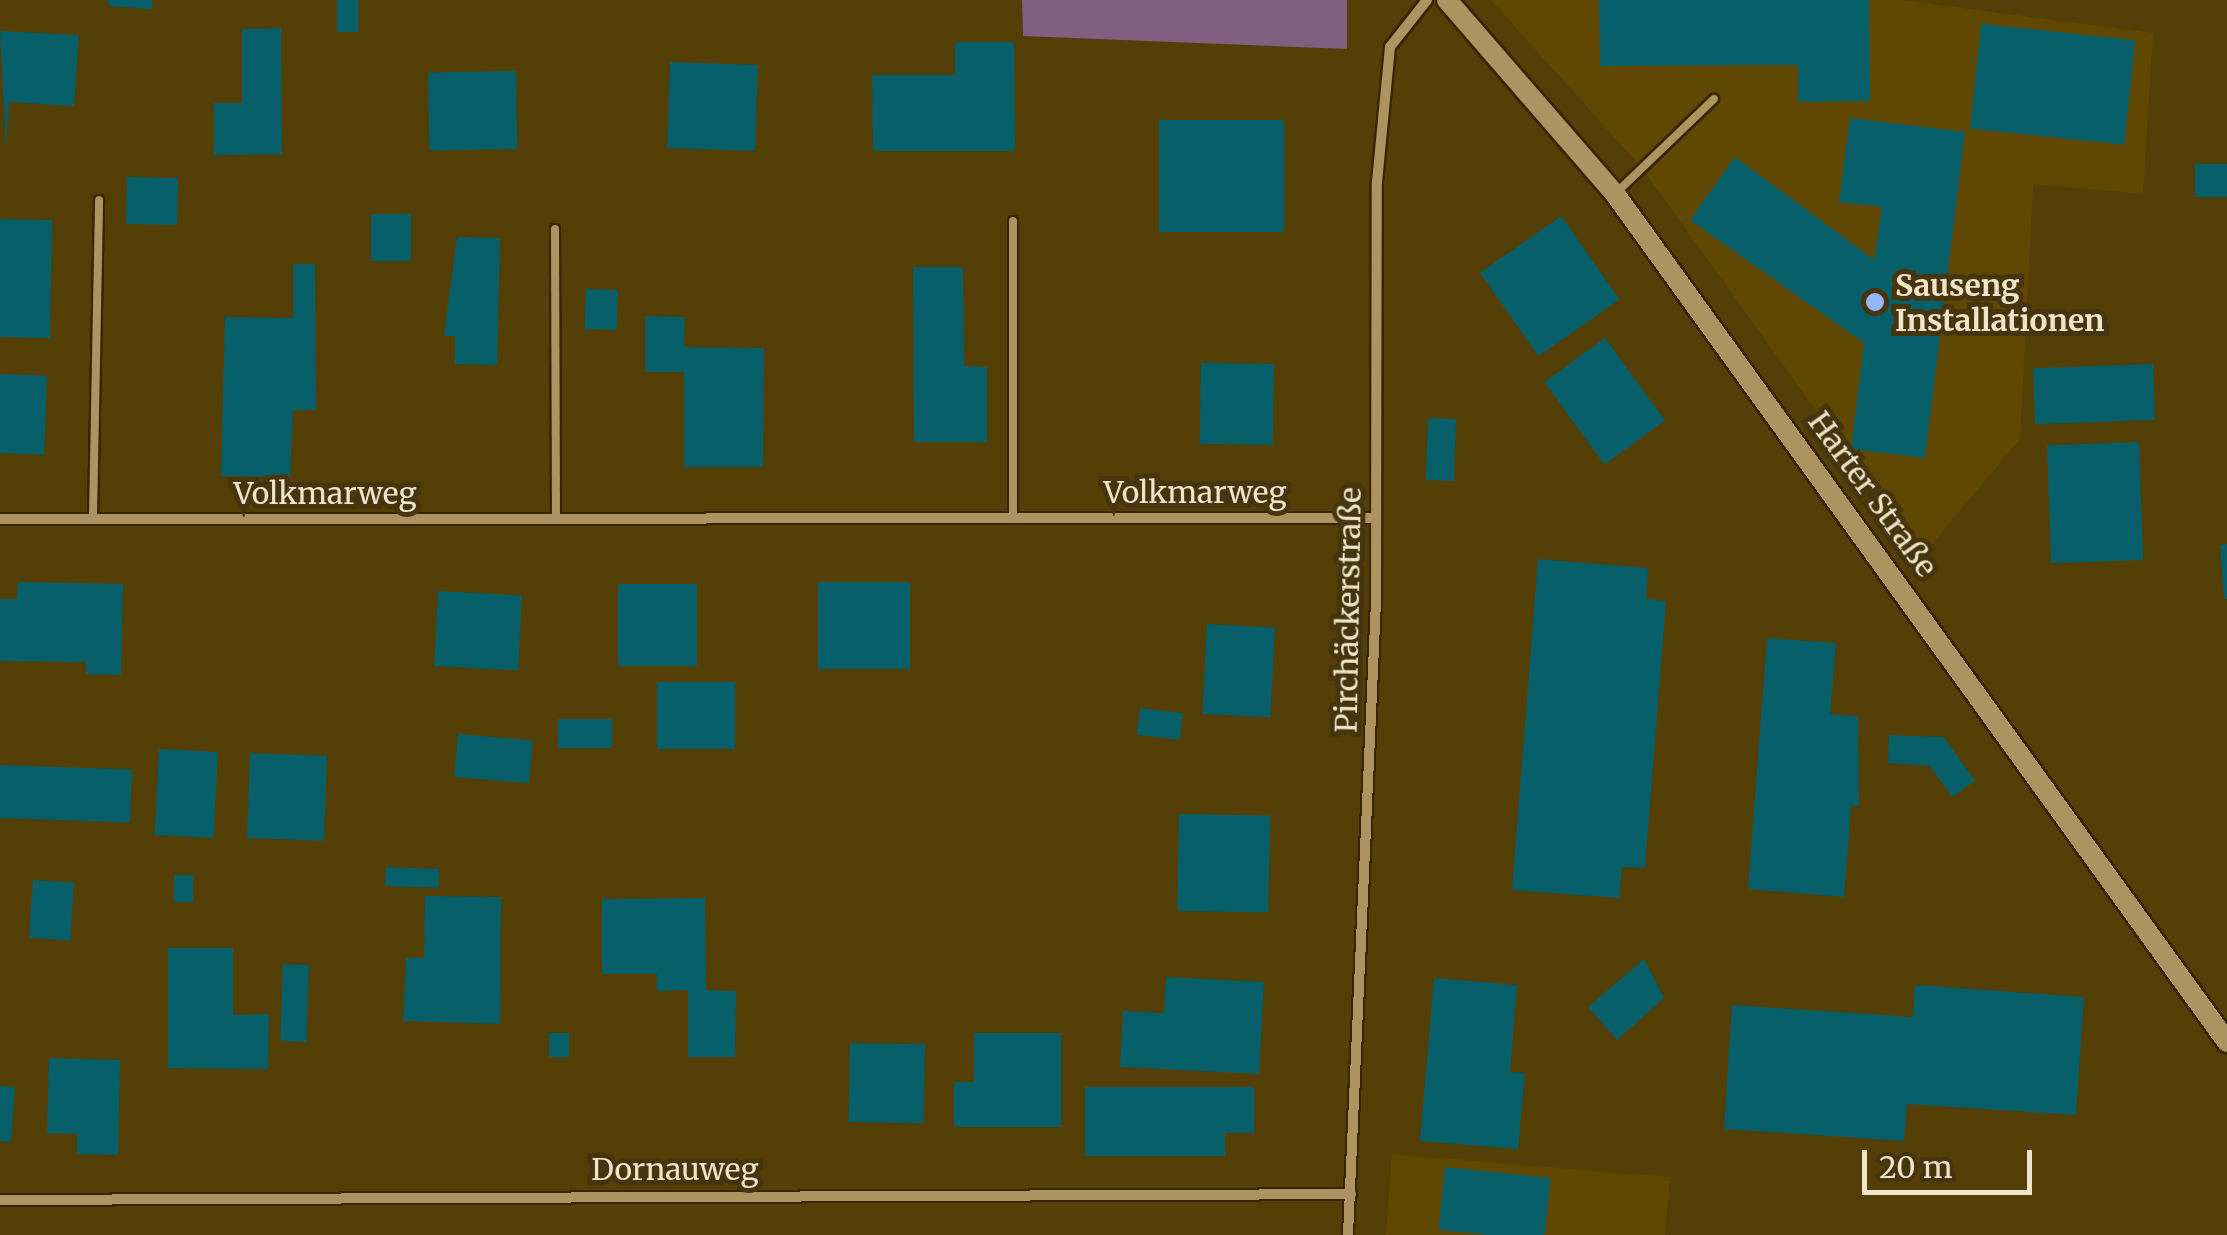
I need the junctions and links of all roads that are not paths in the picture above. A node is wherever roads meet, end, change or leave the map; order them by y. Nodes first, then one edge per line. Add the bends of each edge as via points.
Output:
1 (1427, 0) edge
2 (1447, 0) edge
3 (1714, 100) dead end
4 (1615, 194) junction
5 (98, 200) dead end
6 (1013, 221) dead end
7 (554, 230) dead end
8 (1013, 516) junction
9 (93, 517) junction
10 (1376, 518) junction
11 (0, 519) edge
12 (556, 520) junction
13 (2227, 1042) edge
14 (1351, 1194) junction
15 (0, 1200) edge
16 (1348, 1235) edge

1 - 10 street, Pirchäckerstraße via 1396,30 1382,114
2 - 4 main road, Harter Straße
3 - 4 lane
4 - 13 main road, Harter Straße
5 - 9 lane
6 - 8 lane
7 - 12 lane
8 - 10 street, Volkmarweg
8 - 12 street, Volkmarweg
9 - 11 street, Volkmarweg
9 - 12 street, Volkmarweg
10 - 14 street, Pirchäckerstraße
14 - 15 street, Dornauweg
14 - 16 street, Pirchäckerstraße

